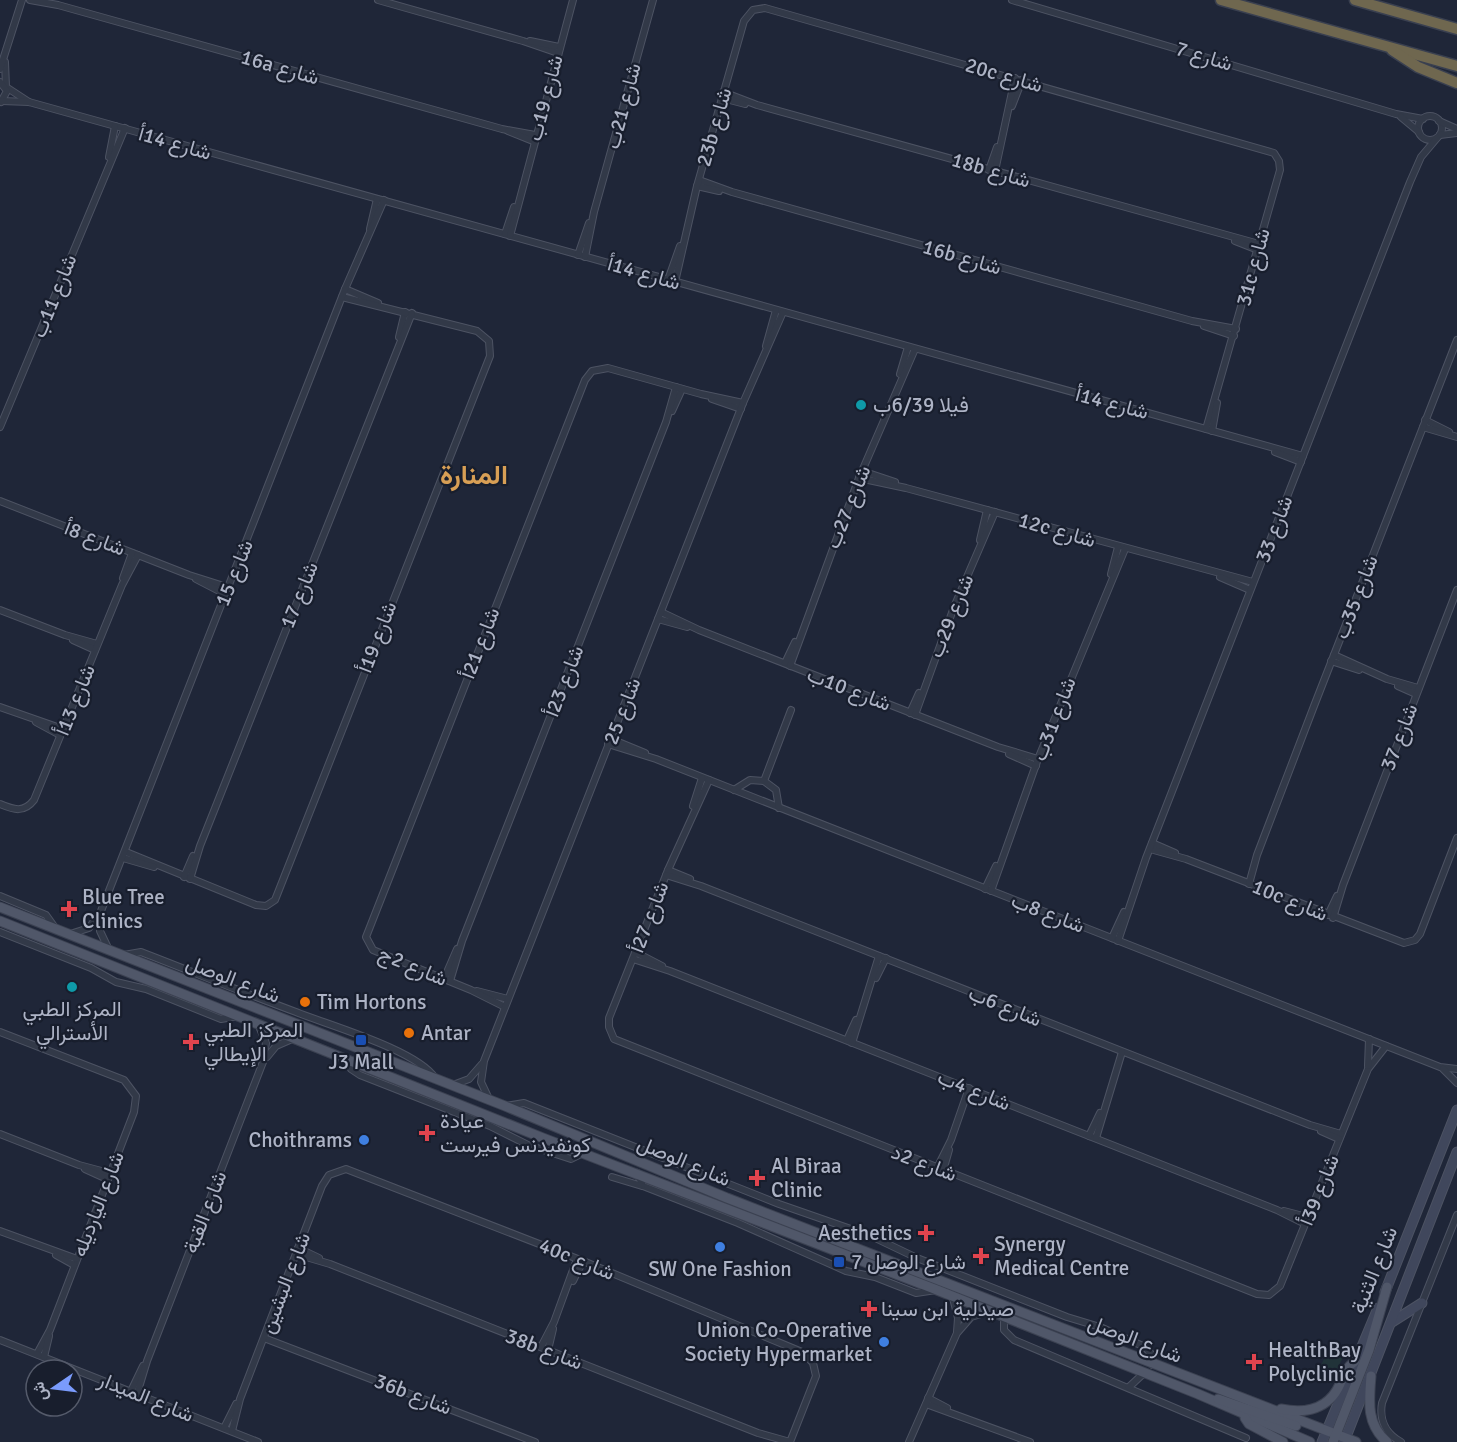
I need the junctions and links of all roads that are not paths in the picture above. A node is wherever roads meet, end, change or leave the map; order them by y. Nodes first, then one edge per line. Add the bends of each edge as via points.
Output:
1 (22, 0) edge
2 (30, 0) edge
3 (48, 0) edge
4 (378, 0) edge
5 (573, 0) edge
6 (652, 0) edge
7 (1012, 0) edge
8 (1221, 0) edge
9 (1355, 0) edge
10 (58, 5) junction
11 (746, 18) joint
12 (1457, 29) edge
13 (1387, 46) junction
14 (559, 50) junction
15 (6, 58) junction
16 (1457, 66) edge
17 (0, 69) edge
18 (1018, 79) junction
19 (1457, 83) edge
20 (3, 84) edge
21 (723, 95) junction
22 (1, 102) edge
23 (29, 102) junction
24 (1396, 114) junction
25 (1423, 119) junction
26 (1439, 121) junction
27 (115, 126) junction
28 (124, 129) junction
29 (1457, 131) edge
30 (1420, 134) junction
31 (1438, 136) junction
32 (534, 138) junction
33 (1266, 148) joint
34 (1421, 157) junction
35 (107, 166) junction
36 (992, 171) junction
37 (698, 183) junction
38 (380, 200) junction
39 (507, 235) junction
40 (685, 237) junction
41 (1258, 247) junction
42 (582, 256) junction
43 (668, 280) junction
44 (675, 282) junction
45 (345, 289) junction
46 (342, 297) junction
47 (384, 306) junction
48 (780, 311) junction
49 (409, 312) junction
50 (1235, 333) junction
51 (1457, 340) edge
52 (911, 348) junction
53 (679, 388) junction
54 (742, 406) junction
55 (1424, 424) junction
56 (0, 427) edge
57 (1209, 430) junction
58 (1457, 437) edge
59 (1302, 459) junction
60 (862, 471) junction
61 (860, 478) junction
62 (906, 488) junction
63 (0, 501) edge
64 (987, 510) junction
65 (995, 512) junction
66 (1122, 548) junction
67 (978, 549) junction
68 (135, 554) junction
69 (1208, 572) junction
70 (1253, 582) junction
71 (1250, 590) junction
72 (1457, 590) edge
73 (226, 591) junction
74 (0, 610) edge
75 (659, 615) junction
76 (96, 647) junction
77 (1332, 658) junction
78 (788, 664) junction
79 (1417, 691) junction
80 (0, 707) edge
81 (791, 710) dead end
82 (913, 714) junction
83 (62, 732) junction
84 (610, 742) junction
85 (1037, 763) junction
86 (705, 779) junction
87 (764, 781) junction
88 (734, 790) junction
89 (0, 804) edge
90 (779, 808) junction
91 (1457, 838) edge
92 (1151, 846) junction
93 (124, 855) junction
94 (667, 872) junction
95 (187, 878) junction
96 (1246, 883) junction
97 (988, 890) junction
98 (0, 896) edge
99 (0, 907) edge
100 (101, 911) junction
101 (1331, 916) junction
102 (0, 921) edge
103 (56, 929) junction
104 (0, 932) edge
105 (367, 933) joint
106 (70, 934) junction
107 (1115, 940) junction
108 (109, 950) junction
109 (634, 956) junction
110 (883, 957) junction
111 (447, 980) junction
112 (471, 990) junction
113 (508, 999) junction
114 (505, 1007) junction
115 (240, 1016) junction
116 (609, 1018) joint
117 (257, 1023) junction
118 (0, 1032) edge
119 (297, 1038) junction
120 (1369, 1039) junction
121 (850, 1042) junction
122 (1386, 1046) junction
123 (1125, 1053) junction
124 (484, 1061) junction
125 (263, 1062) junction
126 (1440, 1067) junction
127 (1368, 1069) junction
128 (1457, 1069) edge
129 (1457, 1083) edge
130 (453, 1085) junction
131 (971, 1089) junction
132 (489, 1099) junction
133 (505, 1106) junction
134 (1457, 1110) edge
135 (0, 1134) edge
136 (1340, 1136) junction
137 (1092, 1137) junction
138 (1457, 1152) edge
139 (940, 1169) junction
140 (335, 1171) joint
141 (637, 1173) junction
142 (108, 1176) junction
143 (612, 1176) dead end
144 (643, 1186) junction
145 (1457, 1215) edge
146 (1306, 1221) junction
147 (0, 1230) edge
148 (297, 1251) junction
149 (580, 1260) junction
150 (76, 1262) junction
151 (1387, 1287) junction
152 (937, 1290) junction
153 (1257, 1294) joint
154 (953, 1298) junction
155 (1422, 1303) junction
156 (989, 1312) junction
157 (1004, 1318) junction
158 (554, 1322) junction
159 (1392, 1322) junction
160 (957, 1332) junction
161 (265, 1335) junction
162 (0, 1340) edge
163 (541, 1347) junction
164 (548, 1350) junction
165 (41, 1355) junction
166 (1355, 1361) junction
167 (1153, 1365) junction
168 (1144, 1373) junction
169 (1371, 1376) junction
170 (1129, 1387) junction
171 (134, 1392) junction
172 (1198, 1394) junction
173 (240, 1399) junction
174 (927, 1401) junction
175 (1262, 1406) junction
176 (1244, 1415) junction
177 (224, 1428) junction
178 (232, 1431) junction
179 (758, 1433) junction
180 (1246, 1438) dead end
181 (1334, 1439) edge
182 (1022, 1441) edge
183 (258, 1442) edge
184 (535, 1442) edge
185 (776, 1442) edge
186 (790, 1442) edge
187 (909, 1442) edge
188 (1283, 1442) edge
189 (1310, 1442) edge
190 (1356, 1442) edge
191 (1387, 1442) edge
192 (1401, 1442) edge

1 - 15 street
2 - 10 street, 16a شارع
3 - 10 street, 16a شارع
4 - 14 street
5 - 14 street, شارع 19ب
6 - 42 street, شارع 21ب
7 - 24 street, شارع 7
8 - 13 highway
9 - 12 highway
10 - 32 street, 16a شارع
11 - 18 street, 20c شارع via 753,10 765,8
11 - 21 street, 23b شارع
13 - 16 highway
13 - 19 highway via 1418,67
14 - 32 street, شارع 19ب
15 - 17 street
15 - 20 street
18 - 33 street, 20c شارع
18 - 36 street
20 - 22 street via 7,94
20 - 23 street, شارع 14أ
21 - 36 street, 18b شارع
21 - 37 street, 23b شارع
22 - 23 street, شارع 14أ
23 - 27 street, شارع 14أ
24 - 25 street, شارع 7
24 - 30 street, شارع 7
25 - 26 street
25 - 30 street
26 - 29 street
26 - 31 street via 1442,128
27 - 28 street, شارع 14أ
27 - 35 street, شارع 11ب
28 - 35 street, شارع 11ب
28 - 38 street, شارع 14أ
29 - 31 street
30 - 31 street via 1430,140
30 - 34 street, شارع 33
31 - 34 street, شارع 33
32 - 39 street, شارع 19ب
33 - 41 street, 31c شارع via 1277,156 1280,170
34 - 59 street, شارع 33
35 - 56 street, شارع 11ب
36 - 41 street, 18b شارع
37 - 40 street, 23b شارع
37 - 50 street, 16b شارع
38 - 39 street, شارع 14أ
38 - 45 street, شارع 15
39 - 42 street, شارع 14أ
40 - 43 street, 23b شارع
40 - 44 street, 23b شارع
41 - 50 street, 31c شارع
42 - 43 street, شارع 14أ
43 - 44 street, شارع 14أ
44 - 48 street, شارع 14أ
45 - 46 street, شارع 15
45 - 47 street
46 - 47 street
46 - 73 street, شارع 15
47 - 49 street
48 - 52 street, شارع 14أ
48 - 54 street, شارع 25
49 - 95 street, شارع 17
49 - 95 street, شارع 19أ via 481,332 489,341 490,356 277,897 270,904 256,905
50 - 57 street, 31c شارع
51 - 55 street, شارع 35ب
52 - 57 street, شارع 14أ
52 - 60 street, شارع 27ب
53 - 54 street
53 - 105 street, شارع 21أ via 608,368 592,371 585,380
53 - 111 street, شارع 23أ
54 - 75 street, شارع 25
55 - 58 street
55 - 77 street, شارع 35ب
57 - 59 street, شارع 14أ
59 - 70 street, شارع 33
60 - 61 street, شارع 27ب
60 - 62 street, 12c شارع
61 - 62 street, 12c شارع
61 - 78 street, شارع 27ب
62 - 64 street, 12c شارع
63 - 68 street, شارع 8أ
64 - 65 street, 12c شارع
64 - 67 street, شارع 29ب
65 - 66 street, 12c شارع
65 - 67 street, شارع 29ب
66 - 69 street, 12c شارع
66 - 85 street, شارع 31ب
67 - 82 street, شارع 29ب
68 - 73 street, شارع 8أ
68 - 76 street, شارع 13أ
69 - 70 street, 12c شارع
69 - 71 street, 12c شارع
70 - 71 street, شارع 33
71 - 92 street, شارع 33
72 - 79 street, شارع 37
73 - 93 street, شارع 15
74 - 76 street
75 - 78 street, شارع 10ب
75 - 84 street, شارع 25
76 - 83 street, شارع 13أ
77 - 79 street
77 - 96 street, شارع 35ب
78 - 82 street, شارع 10ب
79 - 101 street, شارع 37
80 - 83 street
81 - 87 street
82 - 85 street, شارع 10ب
83 - 89 street, شارع 13أ via 34,800 22,810
84 - 86 street, شارع 8ب
84 - 113 street, شارع 25
85 - 97 street, شارع 31ب
86 - 88 street, شارع 8ب
86 - 94 street, شارع 27أ
87 - 88 street via 750,780
87 - 90 street via 776,790
88 - 90 street, شارع 8ب
90 - 97 street, شارع 8ب
91 - 101 street, 10c شارع via 1420,934 1410,943 1395,942
92 - 96 street, 10c شارع
92 - 107 street, شارع 33
93 - 95 street
93 - 100 street, شارع 15
94 - 109 street, شارع 27أ
94 - 110 street, شارع 6ب
96 - 101 street, 10c شارع
97 - 107 street, شارع 8ب
98 - 103 street via 46,915
99 - 103 main road, شارع الوصل
100 - 106 street, شارع 15 via 89,928
100 - 108 street, شارع 15 via 100,931
102 - 115 main road, شارع الوصل
103 - 106 main road, شارع الوصل
104 - 115 street via 116,982 146,989 221,1019
105 - 111 street, شارع 2ج via 373,950
106 - 108 main road, شارع الوصل
107 - 120 street, شارع 8ب
108 - 130 main road, شارع الوصل
109 - 116 street, شارع 27أ
109 - 121 street, شارع 4ب
110 - 121 street
110 - 123 street, شارع 6ب
111 - 112 street, شارع 2ج
112 - 113 street, شارع 2ج
112 - 114 street, شارع 2ج
113 - 114 street, شارع 25
114 - 124 street, شارع 25
115 - 117 main road, شارع الوصل
116 - 139 street, شارع 2د via 610,1032 622,1044
117 - 119 main road, شارع الوصل
117 - 125 street, شارع القبة via 266,1043
118 - 142 street, شارع اليارديله via 124,1080 135,1091 136,1107
119 - 125 street, شارع القبة via 276,1046
119 - 141 main road, شارع الوصل
120 - 122 street, شارع 8ب
120 - 127 street, شارع 39أ
121 - 131 street, شارع 4ب
122 - 126 street, شارع 8ب
122 - 127 street, شارع 39أ
123 - 136 street, شارع 6ب
123 - 137 street
124 - 130 street, شارع 25 via 469,1079
124 - 132 street, شارع 25 via 481,1082
125 - 171 street, شارع القبة
126 - 128 street, شارع 8ب
126 - 129 street, شارع 8ب
127 - 136 street, شارع 39أ
130 - 132 main road, شارع الوصل
131 - 137 street, شارع 4ب
131 - 139 street
132 - 133 main road, شارع الوصل
133 - 167 main road, شارع الوصل via 727,1198
133 - 167 street via 524,1103 779,1204 872,1236 917,1258 1067,1317 1100,1326 1145,1347 1153,1357
134 - 151 main road, شارع الثنية
135 - 142 street
136 - 146 street, شارع 39أ
137 - 146 street, شارع 4ب
138 - 159 main road, شارع الثنية
139 - 153 street, شارع 2د
140 - 148 street, شارع البشين via 322,1186
140 - 149 street, 40c شارع via 352,1170
141 - 144 street
141 - 152 main road, شارع الوصل
142 - 150 street, شارع اليارديله
143 - 144 street
144 - 152 street via 846,1271 875,1277 915,1293
145 - 155 street
146 - 153 street, شارع 39أ via 1280,1286 1269,1295
147 - 150 street
148 - 161 street, شارع البشين
148 - 163 street, 38b شارع
149 - 158 street
149 - 186 street, 40c شارع via 797,1350 813,1363 815,1380
150 - 165 street, شارع اليارديله
151 - 166 main road, شارع الثنية
151 - 181 main road via 1369,1350
152 - 154 main road, شارع الوصل
154 - 156 main road, شارع الوصل
154 - 160 street
155 - 159 main road
155 - 192 street via 1381,1407 1386,1430
156 - 157 main road, شارع الوصل
156 - 160 street via 971,1317
157 - 168 main road, شارع الوصل
157 - 170 street via 1004,1330 1011,1338
158 - 163 street
158 - 164 street
159 - 169 main road, شارع الثنية
160 - 174 street
161 - 173 street, شارع البشين
161 - 184 street, 36b شارع
162 - 165 street, شارع الميدار
163 - 164 street, 38b شارع
164 - 179 street, 38b شارع
165 - 171 street, شارع الميدار
166 - 175 main road via 1344,1370 1332,1398 1318,1408 1292,1412
166 - 181 main road, شارع الثنية
167 - 175 main road, شارع الوصل
168 - 170 street
168 - 172 main road, شارع الوصل
169 - 181 main road, شارع الثنية
169 - 191 main road via 1371,1418
170 - 180 street
171 - 177 street, شارع الميدار
172 - 176 main road, شارع الوصل
172 - 181 main road
173 - 177 street, شارع البشين
173 - 178 street, شارع البشين
174 - 182 street
174 - 187 street
175 - 181 main road, شارع الوصل
176 - 188 main road via 1250,1424
176 - 189 main road, شارع الوصل
177 - 178 street, شارع الميدار
178 - 183 street, شارع الميدار
179 - 185 street, 38b شارع
179 - 186 street, 38b شارع
181 - 190 main road, شارع الوصل

